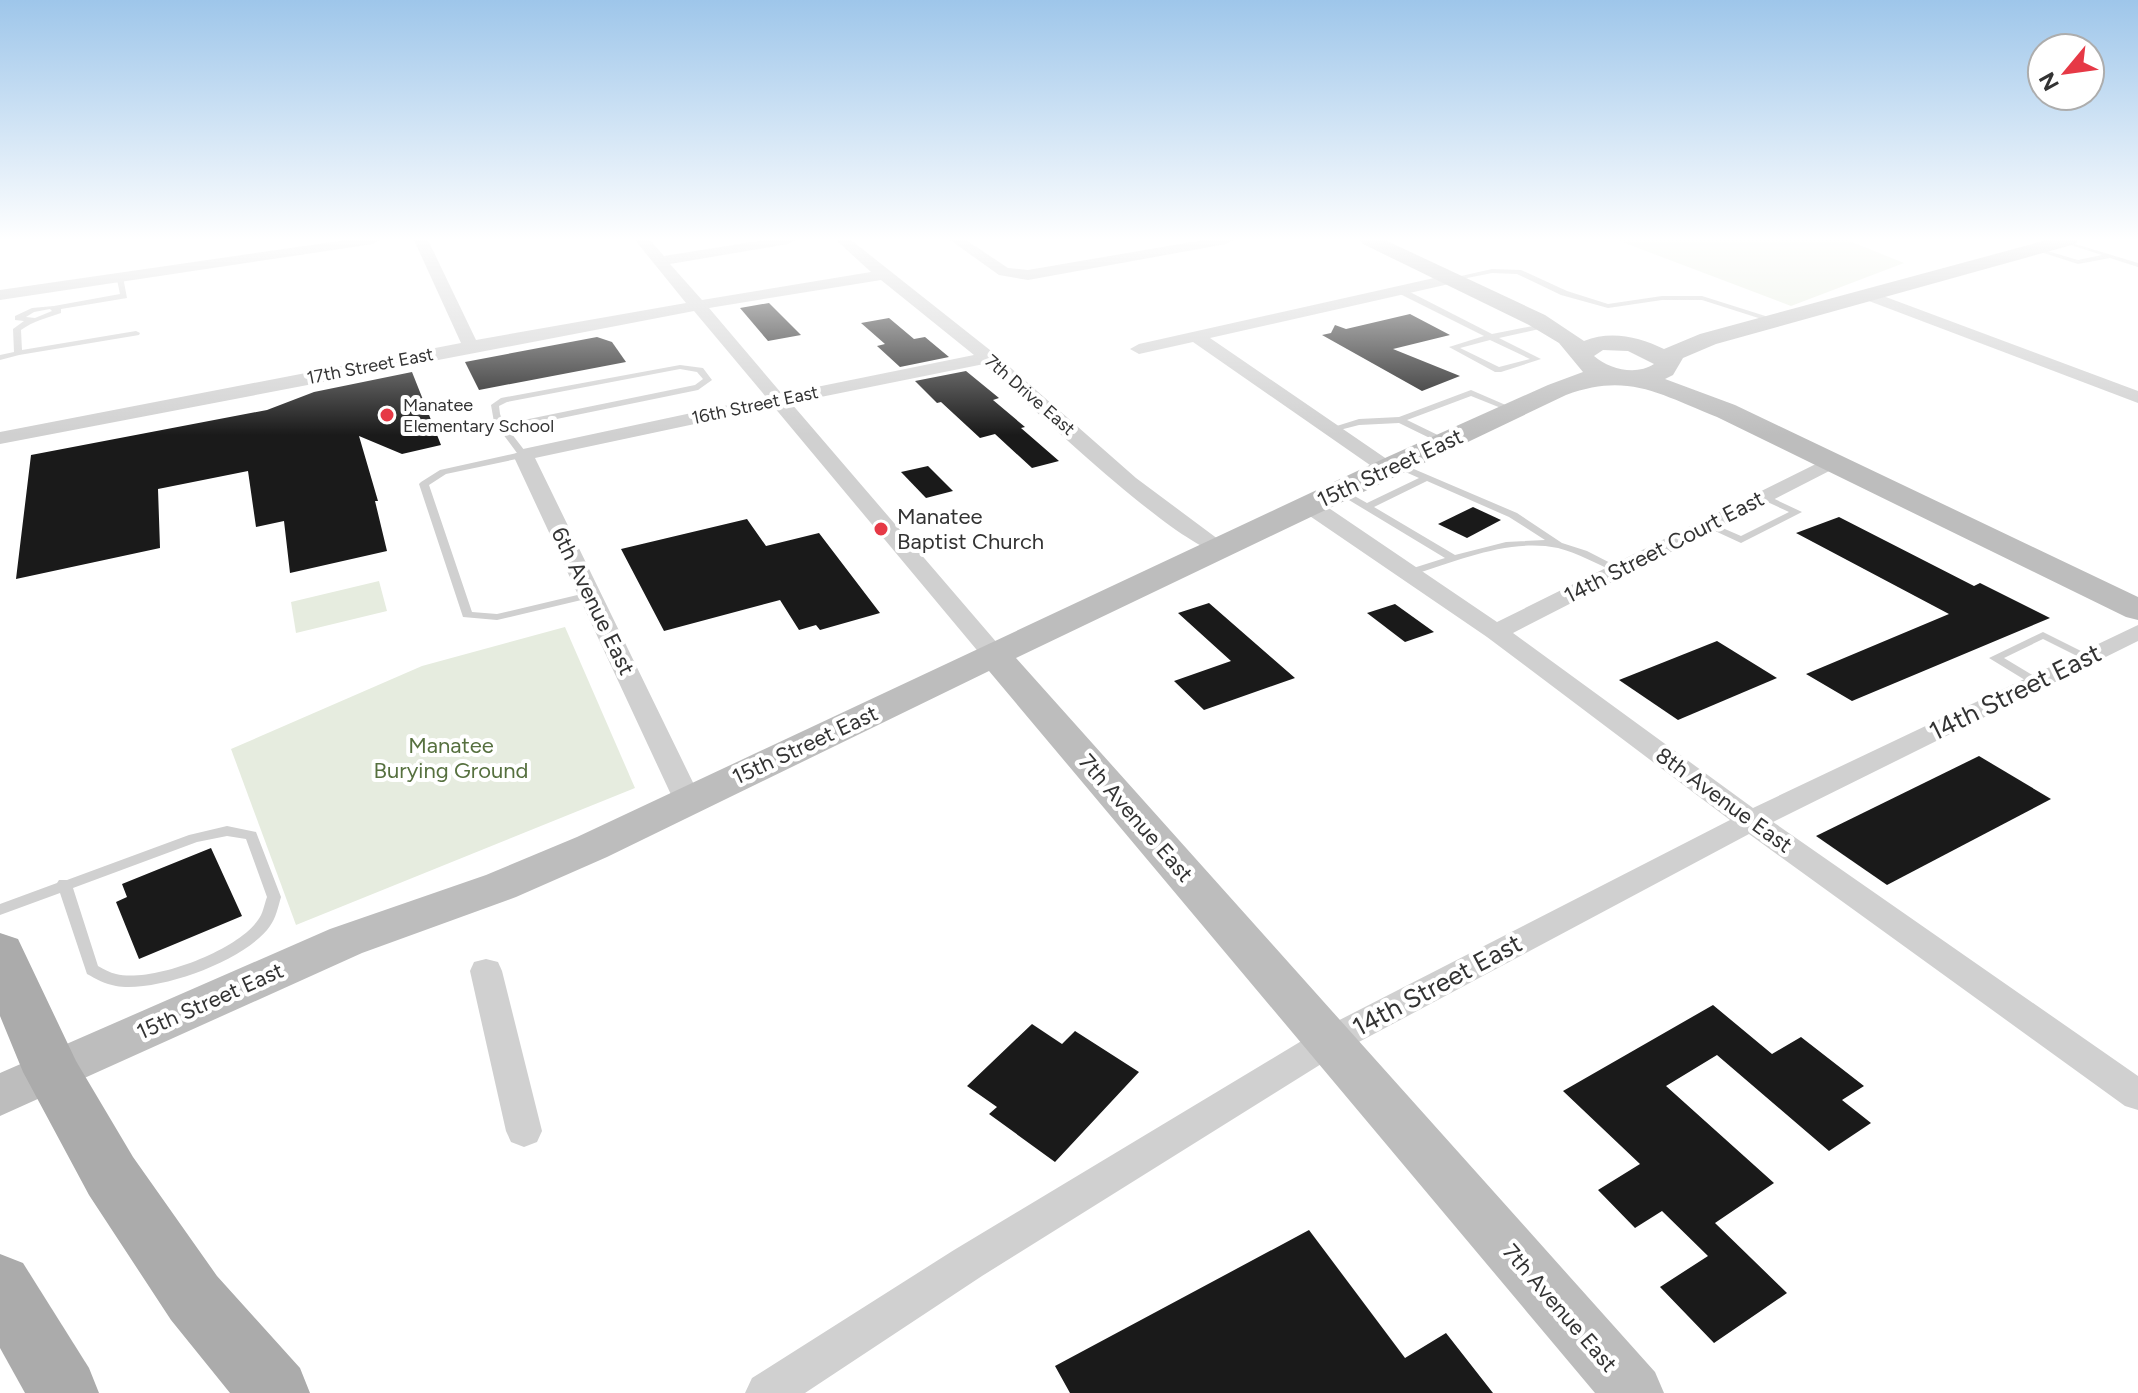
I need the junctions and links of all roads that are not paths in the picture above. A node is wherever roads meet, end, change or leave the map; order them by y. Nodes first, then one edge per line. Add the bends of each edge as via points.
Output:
1 (72, 305) edge
2 (451, 305) edge
3 (704, 305) edge
4 (921, 305) edge
5 (1337, 305) edge
6 (1428, 305) edge
7 (1506, 305) edge
8 (1725, 305) edge
9 (1830, 305) edge
10 (1894, 305) edge
11 (698, 306) junction
12 (1774, 320) junction
13 (1541, 322) junction
14 (136, 333) dead end
15 (1196, 336) junction
16 (1491, 337) junction
17 (1708, 339) junction
18 (1622, 345) junction
19 (471, 347) junction
20 (1139, 349) dead end
21 (18, 353) junction
22 (1583, 357) junction
23 (0, 358) edge
24 (989, 358) junction
25 (1665, 366) junction
26 (1624, 376) junction
27 (2138, 397) edge
28 (781, 400) junction
29 (1726, 411) junction
30 (1501, 412) junction
31 (1400, 420) junction
32 (502, 427) junction
33 (1328, 430) junction
34 (0, 438) edge
35 (1445, 442) junction
36 (523, 455) junction
37 (1832, 462) junction
38 (1391, 466) junction
39 (1427, 478) junction
40 (1764, 497) junction
41 (1352, 499) junction
42 (1309, 505) junction
43 (1707, 525) junction
44 (1561, 545) junction
45 (1219, 548) junction
46 (1455, 559) junction
47 (1619, 570) junction
48 (1411, 572) junction
49 (590, 595) junction
50 (2138, 610) edge
51 (1496, 632) junction
52 (2138, 632) edge
53 (995, 656) junction
54 (2087, 657) junction
55 (2035, 682) junction
56 (688, 801) junction
57 (1751, 821) junction
58 (64, 884) junction
59 (0, 910) edge
60 (0, 953) edge
61 (486, 971) dead end
62 (1330, 1041) junction
63 (26, 1084) edge
64 (2138, 1095) edge
65 (524, 1131) dead end
66 (0, 1285) edge
67 (64, 1393) edge
68 (275, 1393) edge
69 (767, 1393) edge
70 (1634, 1393) edge

1 - 21 lane via 55,308 55,313 17,329
2 - 19 street
3 - 11 street, 17th Street East
4 - 24 street, 7th Drive East
5 - 15 street
6 - 16 lane
7 - 13 main road
8 - 12 lane
9 - 12 main road
10 - 27 street
11 - 19 street, 17th Street East
11 - 28 street, 7th Avenue East
12 - 17 main road
13 - 16 lane
13 - 18 main road
13 - 22 main road
14 - 21 lane
15 - 20 street
15 - 33 street
16 - 16 lane via 1453,347 1498,370 1537,359
17 - 18 main road
17 - 25 main road via 1680,349
18 - 22 main road, 15th Street East via 1591,346
18 - 25 main road via 1654,353
19 - 34 street, 17th Street East
21 - 23 lane
22 - 26 main road
22 - 30 main road, 15th Street East
24 - 28 street, 16th Street East
24 - 45 street, 7th Drive East via 1140,491
25 - 26 main road via 1651,375
25 - 29 main road
26 - 29 main road
26 - 30 main road via 1586,379
28 - 36 street, 16th Street East
28 - 53 street, 7th Avenue East
29 - 37 main road
30 - 31 lane via 1471,393
30 - 35 main road, 15th Street East
31 - 33 lane
31 - 35 lane
32 - 32 lane, 6th Avenue East via 495,405 680,367 700,370 708,380 698,387
32 - 36 lane, 6th Avenue East
33 - 38 street
35 - 38 main road, 15th Street East
36 - 49 street, 6th Avenue East
36 - 49 lane via 443,472 424,484 467,615 497,617
37 - 40 street, 14th Street Court East
37 - 50 main road
38 - 39 lane
38 - 41 main road, 15th Street East
39 - 41 lane
39 - 44 lane via 1513,515
40 - 43 street, 14th Street Court East
40 - 43 lane via 1797,512 1741,540
41 - 42 main road, 15th Street East
41 - 46 lane
42 - 45 main road, 15th Street East
42 - 48 street, 8th Avenue East
43 - 47 street, 14th Street Court East
44 - 46 lane via 1489,549
44 - 47 lane
45 - 53 main road, 15th Street East
46 - 48 lane
47 - 51 street, 14th Street Court East
48 - 51 street, 8th Avenue East
49 - 56 street, 6th Avenue East
51 - 57 street, 8th Avenue East
52 - 54 street, 14th Street East
53 - 56 main road, 15th Street East
53 - 62 main road, 7th Avenue East
54 - 55 street, 14th Street East
54 - 55 lane via 2043,635 1995,658
55 - 57 street, 14th Street East
56 - 63 main road, 15th Street East via 537,871 333,947
57 - 62 street, 14th Street East
57 - 64 street, 8th Avenue East
58 - 58 lane via 92,970 114,980 143,980 220,956 264,924 274,897 251,835 227,831
58 - 59 lane
60 - 63 main road
61 - 65 street
62 - 69 street, 14th Street East
62 - 70 main road, 7th Avenue East
63 - 68 main road via 111,1176 186,1286
66 - 67 main road

